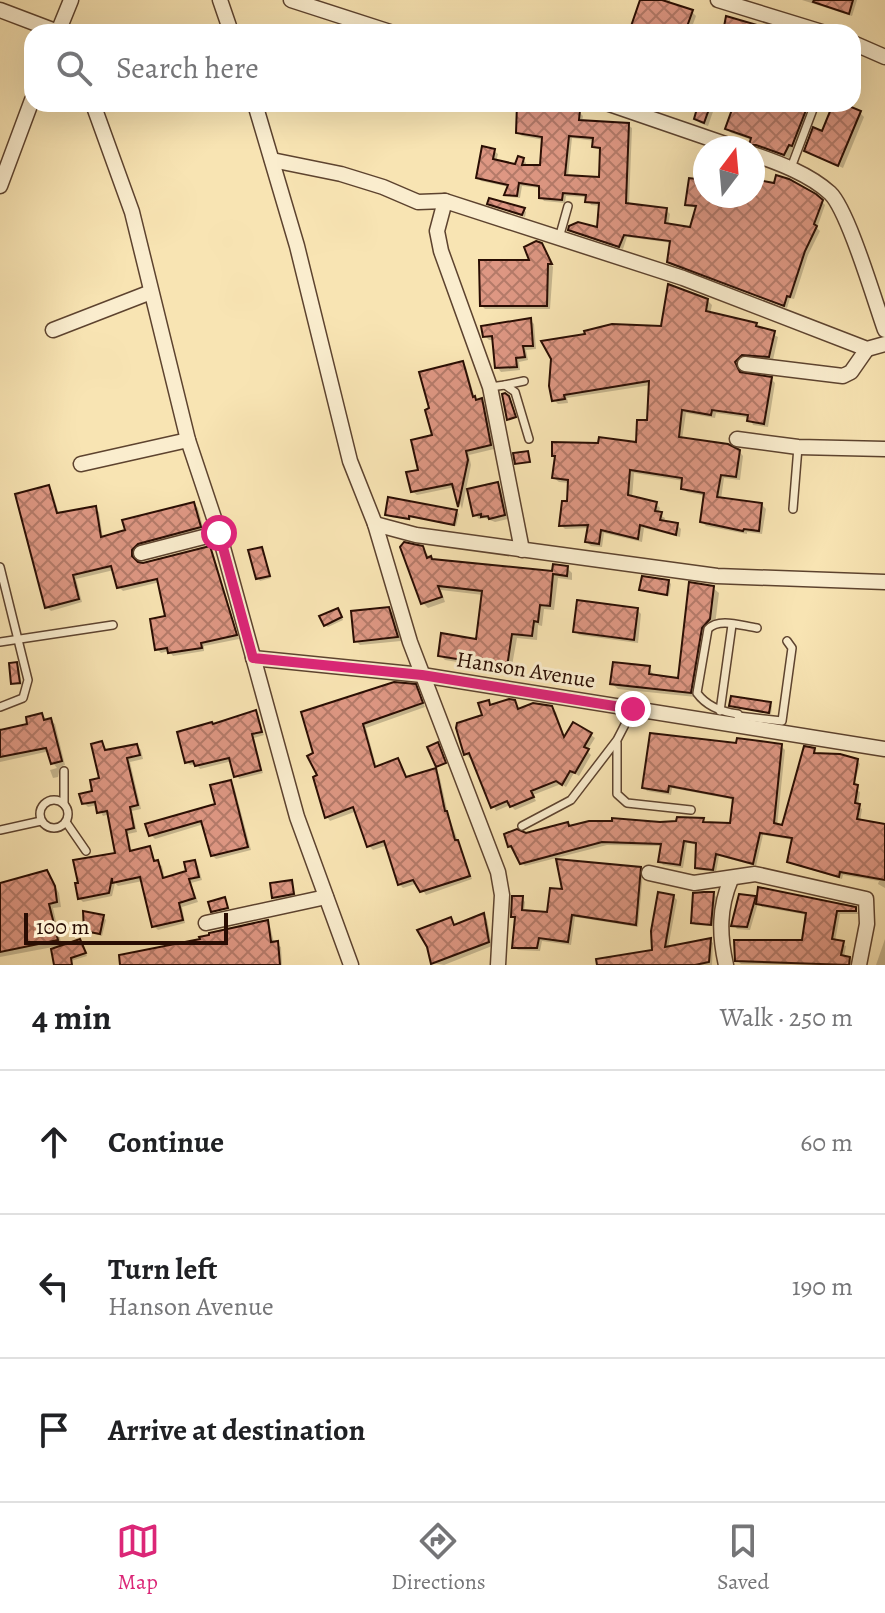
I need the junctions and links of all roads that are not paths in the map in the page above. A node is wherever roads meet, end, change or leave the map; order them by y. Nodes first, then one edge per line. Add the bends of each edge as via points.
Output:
1 (71, 0) edge
2 (220, 0) edge
3 (291, 0) edge
4 (718, 0) edge
5 (0, 10) edge
6 (37, 24) edge
7 (61, 24) edge
8 (228, 24) edge
9 (365, 24) edge
10 (796, 24) edge
11 (861, 46) edge
12 (885, 57) edge
13 (28, 112) edge
14 (96, 112) edge
15 (257, 112) edge
16 (632, 112) edge
17 (812, 112) edge
18 (702, 136) edge
19 (765, 159) edge
20 (272, 160) junction
21 (792, 165) dead end
22 (1, 183) edge
23 (445, 201) junction
24 (568, 206) dead end
25 (559, 238) junction
26 (151, 292) junction
27 (53, 330) dead end
28 (885, 330) edge
29 (885, 344) edge
30 (867, 349) junction
31 (745, 364) dead end
32 (524, 381) dead end
33 (498, 386) junction
34 (529, 439) dead end
35 (737, 439) dead end
36 (188, 440) junction
37 (798, 447) junction
38 (885, 449) edge
39 (81, 464) dead end
40 (793, 509) dead end
41 (375, 524) junction
42 (219, 533) junction
43 (522, 550) junction
44 (141, 553) dead end
45 (0, 567) edge
46 (885, 582) edge
47 (113, 625) dead end
48 (732, 625) junction
49 (757, 628) dead end
50 (17, 638) junction
51 (787, 641) dead end
52 (0, 642) edge
53 (253, 658) junction
54 (422, 675) junction
55 (0, 707) edge
56 (633, 709) junction
57 (720, 711) junction
58 (738, 720) junction
59 (617, 740) junction
60 (885, 749) edge
61 (64, 771) dead end
62 (64, 804) junction
63 (691, 810) dead end
64 (41, 821) junction
65 (66, 822) junction
66 (522, 826) dead end
67 (0, 830) edge
68 (86, 851) dead end
69 (649, 873) dead end
70 (731, 879) junction
71 (326, 897) junction
72 (206, 923) dead end
73 (351, 965) edge
74 (498, 965) edge
75 (726, 965) edge
76 (859, 965) edge

1 - 7 street
2 - 8 street
3 - 9 street
4 - 10 street
5 - 6 street
11 - 12 street
13 - 22 street
14 - 26 street via 132,212
15 - 20 street
16 - 18 street
17 - 21 lane
19 - 28 street via 801,173 831,194 844,213
20 - 23 street via 341,174 418,202
20 - 41 street via 350,461
23 - 25 street
23 - 33 street via 437,231 441,251
24 - 25 lane
25 - 30 street via 683,278
26 - 27 street
26 - 36 street
29 - 30 street
30 - 31 street via 843,376
32 - 33 lane
33 - 34 lane via 515,392
33 - 43 street
35 - 37 street
36 - 39 street
36 - 42 street
37 - 38 street
37 - 40 lane
41 - 43 street
41 - 54 street
42 - 44 street
42 - 53 street
43 - 46 street via 717,576
45 - 50 lane
47 - 50 lane
48 - 49 lane
48 - 57 lane
48 - 57 lane via 718,622 708,629 697,693
50 - 52 lane
50 - 55 lane via 28,680 23,698
51 - 58 lane via 792,648 782,721
53 - 54 street, Hanson Avenue
53 - 71 street via 297,817
54 - 56 street, Hanson Avenue
54 - 74 street via 498,872
56 - 58 street, Hanson Avenue
56 - 59 lane
57 - 58 lane
58 - 60 street, Hanson Avenue
59 - 63 lane via 617,794 627,803
59 - 66 lane via 571,800
61 - 62 lane
62 - 64 lane via 45,803 39,811
62 - 65 lane
64 - 65 lane via 48,828
64 - 67 lane
65 - 68 lane
69 - 70 street via 694,883
70 - 75 street via 721,911
70 - 76 street via 755,874 866,899
71 - 72 street
71 - 73 street

